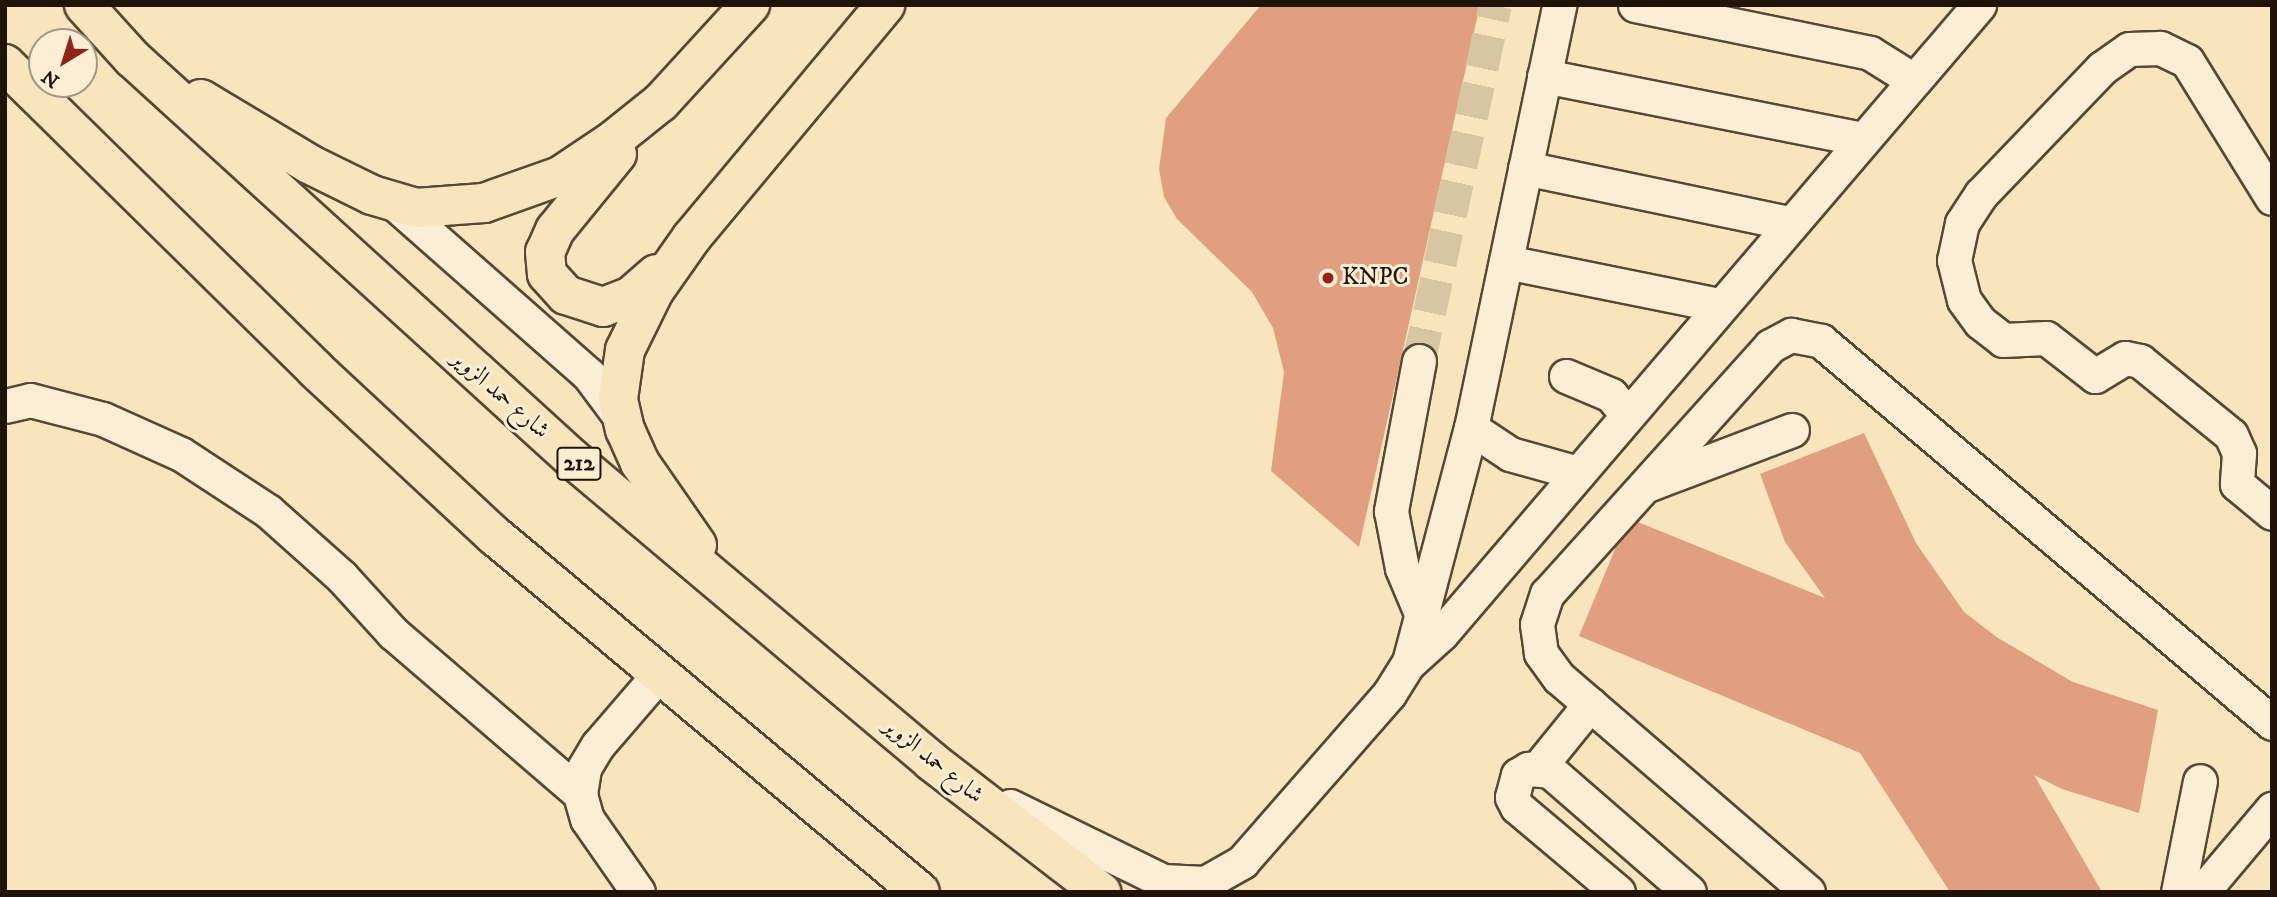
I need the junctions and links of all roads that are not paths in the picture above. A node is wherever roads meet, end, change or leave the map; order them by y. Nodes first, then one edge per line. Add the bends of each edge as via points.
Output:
1 (84, 5) edge
2 (750, 5) edge
3 (885, 5) edge
4 (1559, 5) edge
5 (1634, 5) edge
6 (1979, 5) edge
7 (131, 58) junction
8 (5, 64) edge
9 (1544, 76) junction
10 (1913, 80) junction
11 (661, 103) junction
12 (1861, 139) junction
13 (1525, 168) junction
14 (2272, 198) edge
15 (394, 203) junction
16 (1789, 223) junction
17 (692, 237) junction
18 (1506, 262) junction
19 (1720, 305) junction
20 (1419, 361) tunnel mouth
21 (1566, 376) dead end
22 (5, 406) edge
23 (1628, 415) junction
24 (621, 418) junction
25 (1471, 428) junction
26 (1793, 430) dead end
27 (1578, 473) junction
28 (1644, 486) junction
29 (2272, 513) edge
30 (740, 599) junction
31 (1423, 618) junction
32 (1409, 662) junction
33 (659, 674) junction
34 (1590, 704) junction
35 (2272, 723) edge
36 (931, 761) junction
37 (1539, 767) junction
38 (2200, 781) dead end
39 (580, 794) junction
40 (2272, 809) edge
41 (638, 892) edge
42 (920, 892) edge
43 (1101, 892) edge
44 (1618, 892) edge
45 (1689, 892) edge
46 (1808, 892) edge
47 (2178, 892) edge
48 (2202, 892) edge

1 - 7 main road, شارع حمد الزوير / 212
2 - 11 main road
3 - 17 main road
4 - 9 street
5 - 10 street via 1870,53
6 - 10 street
7 - 15 main road via 309,164
7 - 30 main road, شارع حمد الزوير / 212 via 443,345
8 - 33 main road via 325,378 495,536
9 - 12 street
9 - 13 street
10 - 12 street
11 - 15 main road via 585,161 533,189 462,207 416,208
11 - 17 main road via 555,230 545,252 547,274 573,299 593,306 612,305 642,288
12 - 16 street
13 - 16 street
13 - 18 street
14 - 29 street via 2196,72 2174,53 2145,46 2108,62 1981,194 1962,223 1954,260 1964,300 1980,322 2003,340 2052,340 2095,376 2125,358 2140,361 2231,435 2239,453 2237,484
15 - 24 street via 589,375
16 - 19 street
17 - 24 main road via 635,326 618,375
18 - 19 street
18 - 25 street
19 - 23 street
20 - 31 street via 1391,511 1402,568
21 - 23 street via 1611,395
22 - 39 street via 30,400 103,419 181,454 268,511 342,577 393,633
23 - 27 street
24 - 30 main road via 631,446 656,487
25 - 27 street via 1510,454
25 - 31 street
26 - 28 street
27 - 32 street via 1441,634
28 - 34 street via 1547,594 1540,608 1541,653 1559,678
28 - 35 street via 1770,346 1791,335 1812,337
30 - 36 main road, شارع حمد الزوير / 212
31 - 32 street
32 - 36 street via 1380,706 1265,838 1242,862 1205,883 1163,881 1058,833
33 - 39 street via 598,746 584,768
33 - 42 main road
34 - 37 street
34 - 46 street
36 - 43 main road, شارع حمد الزوير / 212
37 - 44 street via 1518,775 1512,796 1517,807
37 - 45 street via 1558,777
38 - 47 street
39 - 41 street via 587,820
40 - 48 street

